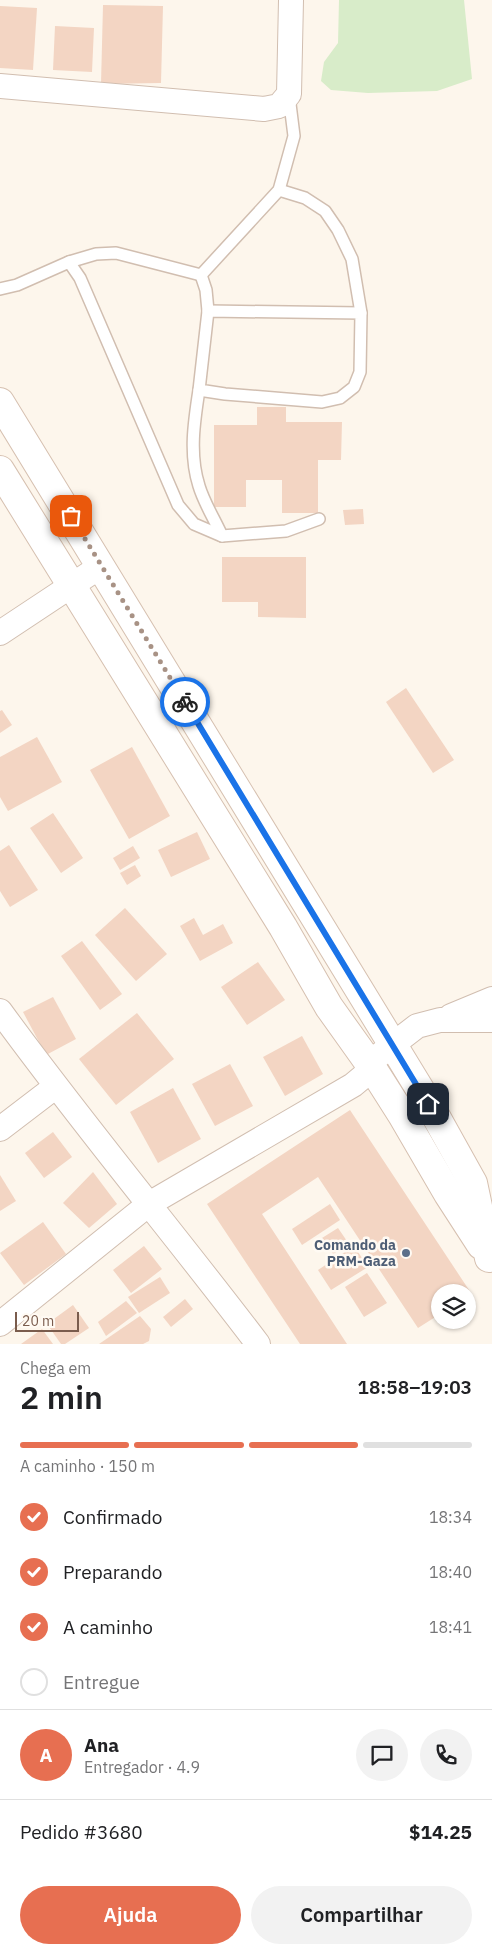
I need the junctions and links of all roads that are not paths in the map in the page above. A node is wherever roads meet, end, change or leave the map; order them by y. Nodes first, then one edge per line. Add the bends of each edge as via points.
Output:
1 (291, 0) edge
2 (0, 86) edge
3 (289, 94) junction
4 (279, 190) junction
5 (69, 262) junction
6 (201, 275) junction
7 (0, 289) edge
8 (208, 311) junction
9 (361, 313) junction
10 (199, 390) junction
11 (0, 402) edge
12 (0, 470) edge
13 (319, 519) dead end
14 (222, 536) junction
15 (101, 566) junction
16 (71, 586) junction
17 (0, 633) edge
18 (312, 911) junction
19 (283, 927) junction
20 (492, 1000) edge
21 (0, 1011) edge
22 (440, 1020) junction
23 (492, 1020) edge
24 (393, 1045) junction
25 (369, 1063) junction
26 (55, 1086) junction
27 (0, 1129) edge
28 (149, 1204) junction
29 (491, 1259) edge
30 (0, 1324) edge
31 (253, 1342) edge

1 - 3 street
2 - 3 street via 264,109 279,106
3 - 4 lane via 294,136
4 - 6 lane
4 - 9 lane via 306,198 325,211 338,230 352,259
5 - 6 lane via 96,254 116,253
5 - 7 lane via 17,286
5 - 14 lane via 80,278 178,505 194,524
6 - 8 lane
8 - 9 lane
8 - 10 lane
9 - 10 lane via 360,372 354,387 340,398 322,402
10 - 14 lane via 193,459 199,487
11 - 15 street
12 - 16 street
13 - 14 lane via 286,531
15 - 16 street
15 - 18 street
16 - 17 street
16 - 19 street
18 - 19 street
18 - 24 street
19 - 25 street via 328,1007
20 - 22 street
21 - 26 street
22 - 23 street
22 - 24 street via 417,1026
24 - 25 street
24 - 29 street via 473,1183
25 - 28 street via 365,1075 353,1085
25 - 29 street
26 - 27 street
26 - 28 street
28 - 30 street
28 - 31 street

